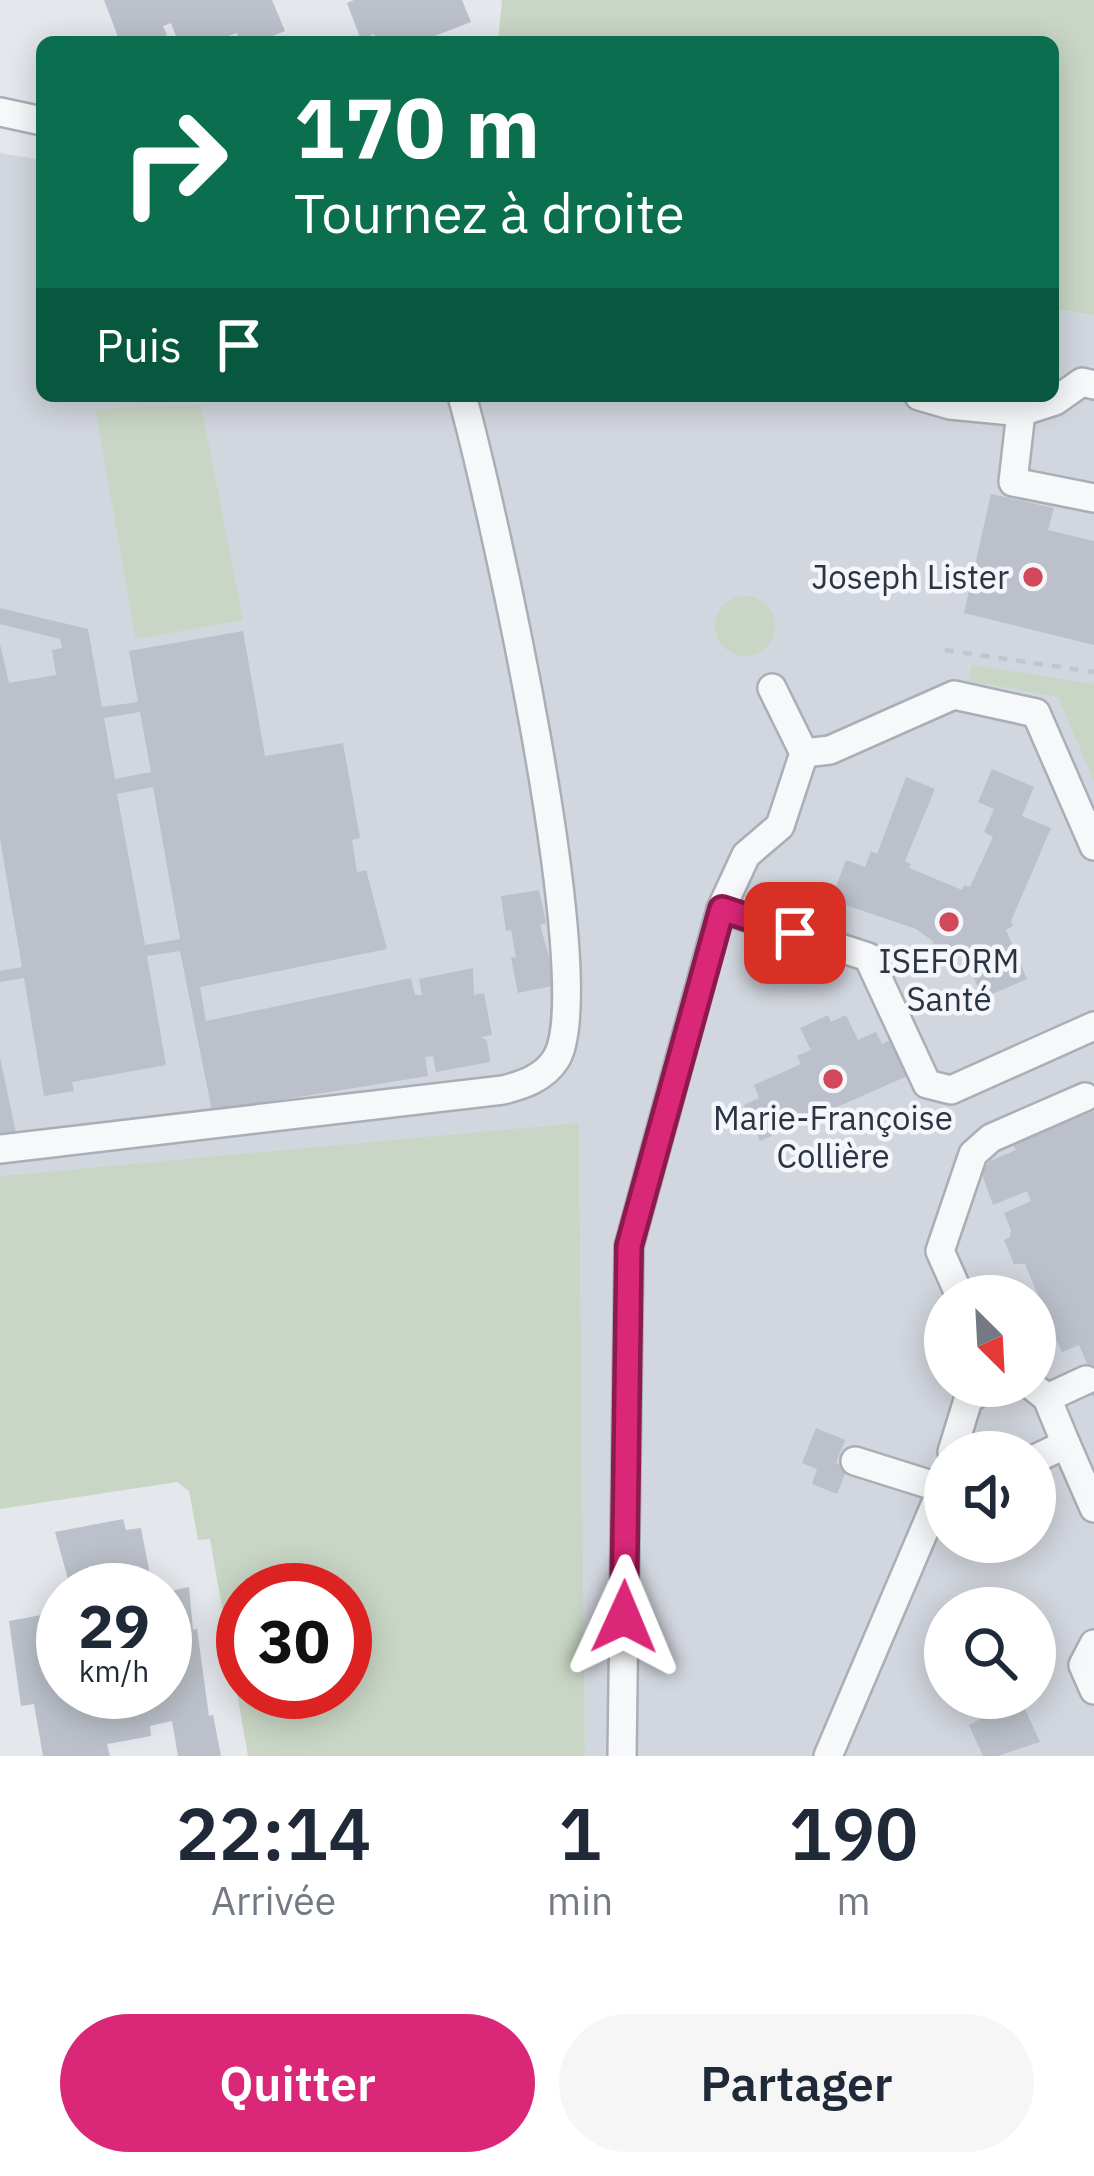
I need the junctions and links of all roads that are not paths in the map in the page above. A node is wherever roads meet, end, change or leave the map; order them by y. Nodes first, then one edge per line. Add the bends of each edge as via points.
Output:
1 (0, 112) edge
2 (36, 120) edge
3 (1094, 385) edge
4 (1059, 398) edge
5 (463, 402) edge
6 (940, 402) edge
7 (1052, 402) edge
8 (1021, 412) junction
9 (1094, 498) edge
10 (772, 688) dead end
11 (804, 753) junction
12 (1094, 846) edge
13 (722, 909) junction
14 (1094, 1026) edge
15 (1085, 1096) dead end
16 (0, 1149) edge
17 (951, 1275) edge
18 (1085, 1380) dead end
19 (1056, 1388) edge
20 (1047, 1407) edge
21 (1066, 1444) junction
22 (1056, 1449) edge
23 (855, 1461) dead end
24 (924, 1486) edge
25 (1094, 1508) edge
26 (924, 1534) edge
27 (1094, 1644) edge
28 (1094, 1690) edge
29 (622, 1756) edge
30 (828, 1756) edge

1 - 2 street
3 - 4 street via 1082,382
5 - 16 street via 517,631 568,952 557,1058 531,1082 503,1090
6 - 8 street
7 - 8 street
8 - 9 street via 1012,482
10 - 11 street
11 - 12 street via 830,750 954,695 1036,713
11 - 13 street via 780,826 746,855
13 - 14 street via 868,957 927,1084 951,1090
13 - 29 street via 629,1246
15 - 17 street via 973,1154 940,1251
18 - 19 street
20 - 21 street
21 - 22 street
21 - 25 street
23 - 24 street
26 - 30 street
27 - 28 street via 1083,1665

